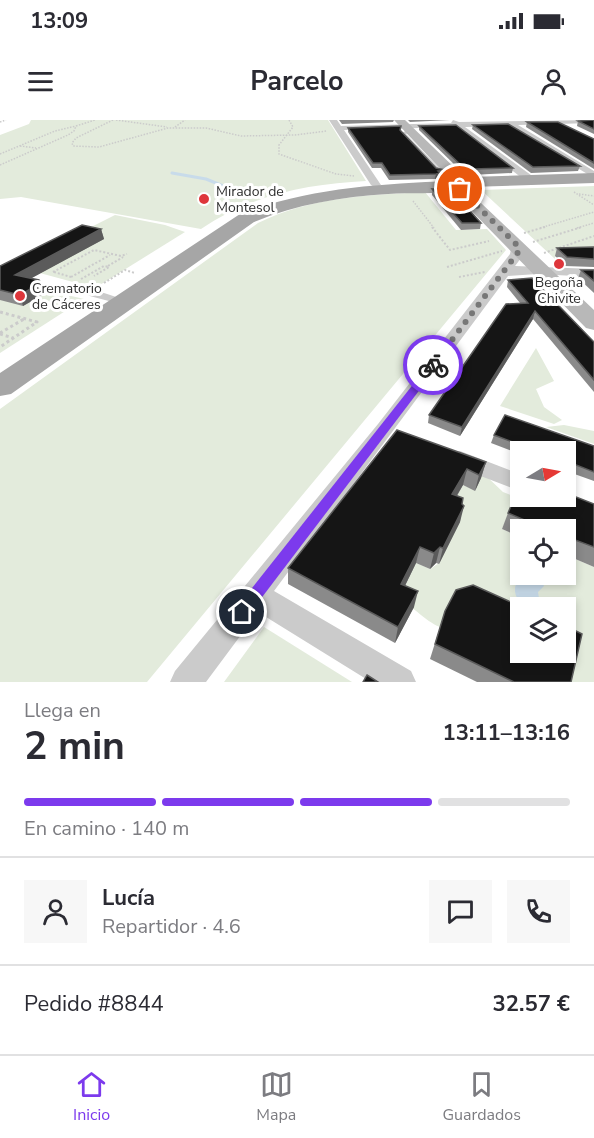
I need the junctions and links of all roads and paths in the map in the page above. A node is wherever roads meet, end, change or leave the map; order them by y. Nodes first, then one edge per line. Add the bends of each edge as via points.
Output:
1 (6, 120) edge
2 (11, 120) edge
3 (95, 120) edge
4 (114, 120) edge
5 (185, 120) edge
6 (289, 120) edge
7 (557, 121) edge
8 (594, 121) edge
9 (0, 122) edge
10 (455, 122) edge
11 (506, 122) edge
12 (335, 124) edge
13 (401, 124) edge
14 (76, 126) junction
15 (175, 127) junction
16 (179, 128) junction
17 (327, 130) dead end
18 (574, 130) edge
19 (284, 136) junction
20 (19, 146) junction
21 (36, 148) junction
22 (0, 154) edge
23 (0, 163) edge
24 (354, 176) dead end
25 (594, 178) edge
26 (531, 180) junction
27 (459, 182) junction
28 (376, 185) junction
29 (572, 191) dead end
30 (577, 194) junction
31 (594, 196) edge
32 (413, 201) dead end
33 (594, 205) edge
34 (594, 212) edge
35 (594, 223) edge
36 (594, 236) edge
37 (498, 238) dead end
38 (111, 254) junction
39 (545, 263) junction
40 (107, 266) junction
41 (447, 267) dead end
42 (53, 272) dead end
43 (137, 273) dead end
44 (594, 273) edge
45 (501, 275) junction
46 (94, 276) dead end
47 (71, 277) dead end
48 (459, 277) dead end
49 (80, 279) dead end
50 (49, 291) dead end
51 (116, 296) junction
52 (0, 312) edge
53 (594, 313) edge
54 (7, 314) junction
55 (0, 318) edge
56 (24, 319) junction
57 (594, 323) edge
58 (0, 334) edge
59 (13, 338) junction
60 (0, 347) edge
61 (0, 373) edge
62 (0, 387) edge
63 (443, 452) edge
64 (510, 479) edge
65 (255, 594) junction
66 (186, 682) edge
67 (400, 682) edge

1 - 2 path
1 - 9 path
3 - 14 path
4 - 15 path
4 - 16 path via 76,138 73,146 99,147
5 - 15 path
6 - 19 path via 293,127
7 - 8 street
7 - 11 street
7 - 18 street
10 - 11 street
10 - 13 street
10 - 26 street
11 - 25 street
12 - 13 street
12 - 28 street
13 - 27 main road
14 - 20 path
14 - 21 path via 68,135
15 - 16 path
16 - 19 path via 206,128 241,136
17 - 19 path
19 - 24 path via 277,150 284,157
20 - 21 path
20 - 22 path
21 - 23 path
25 - 26 main road
25 - 27 main road
26 - 27 main road
27 - 28 main road
27 - 39 main road
27 - 51 main road via 302,198 247,218
28 - 51 main road via 314,192 255,208
29 - 30 path
30 - 31 path
30 - 33 path
32 - 37 path via 450,250
34 - 39 path
35 - 39 path
36 - 39 path
38 - 40 path via 127,254
38 - 42 path via 94,250
38 - 47 path
39 - 41 path
39 - 44 street
39 - 45 street
39 - 45 street via 518,254
39 - 45 street via 543,282
39 - 53 main road
39 - 57 main road
40 - 46 path
40 - 49 path
43 - 51 path via 125,270 102,285
45 - 48 path
45 - 65 street via 393,432
50 - 51 lane via 68,289
51 - 61 main road
51 - 62 main road
52 - 54 path
54 - 55 path
54 - 56 path
56 - 58 path
56 - 59 path via 38,322
58 - 59 path
59 - 60 path
63 - 64 street
65 - 66 street
65 - 67 street

